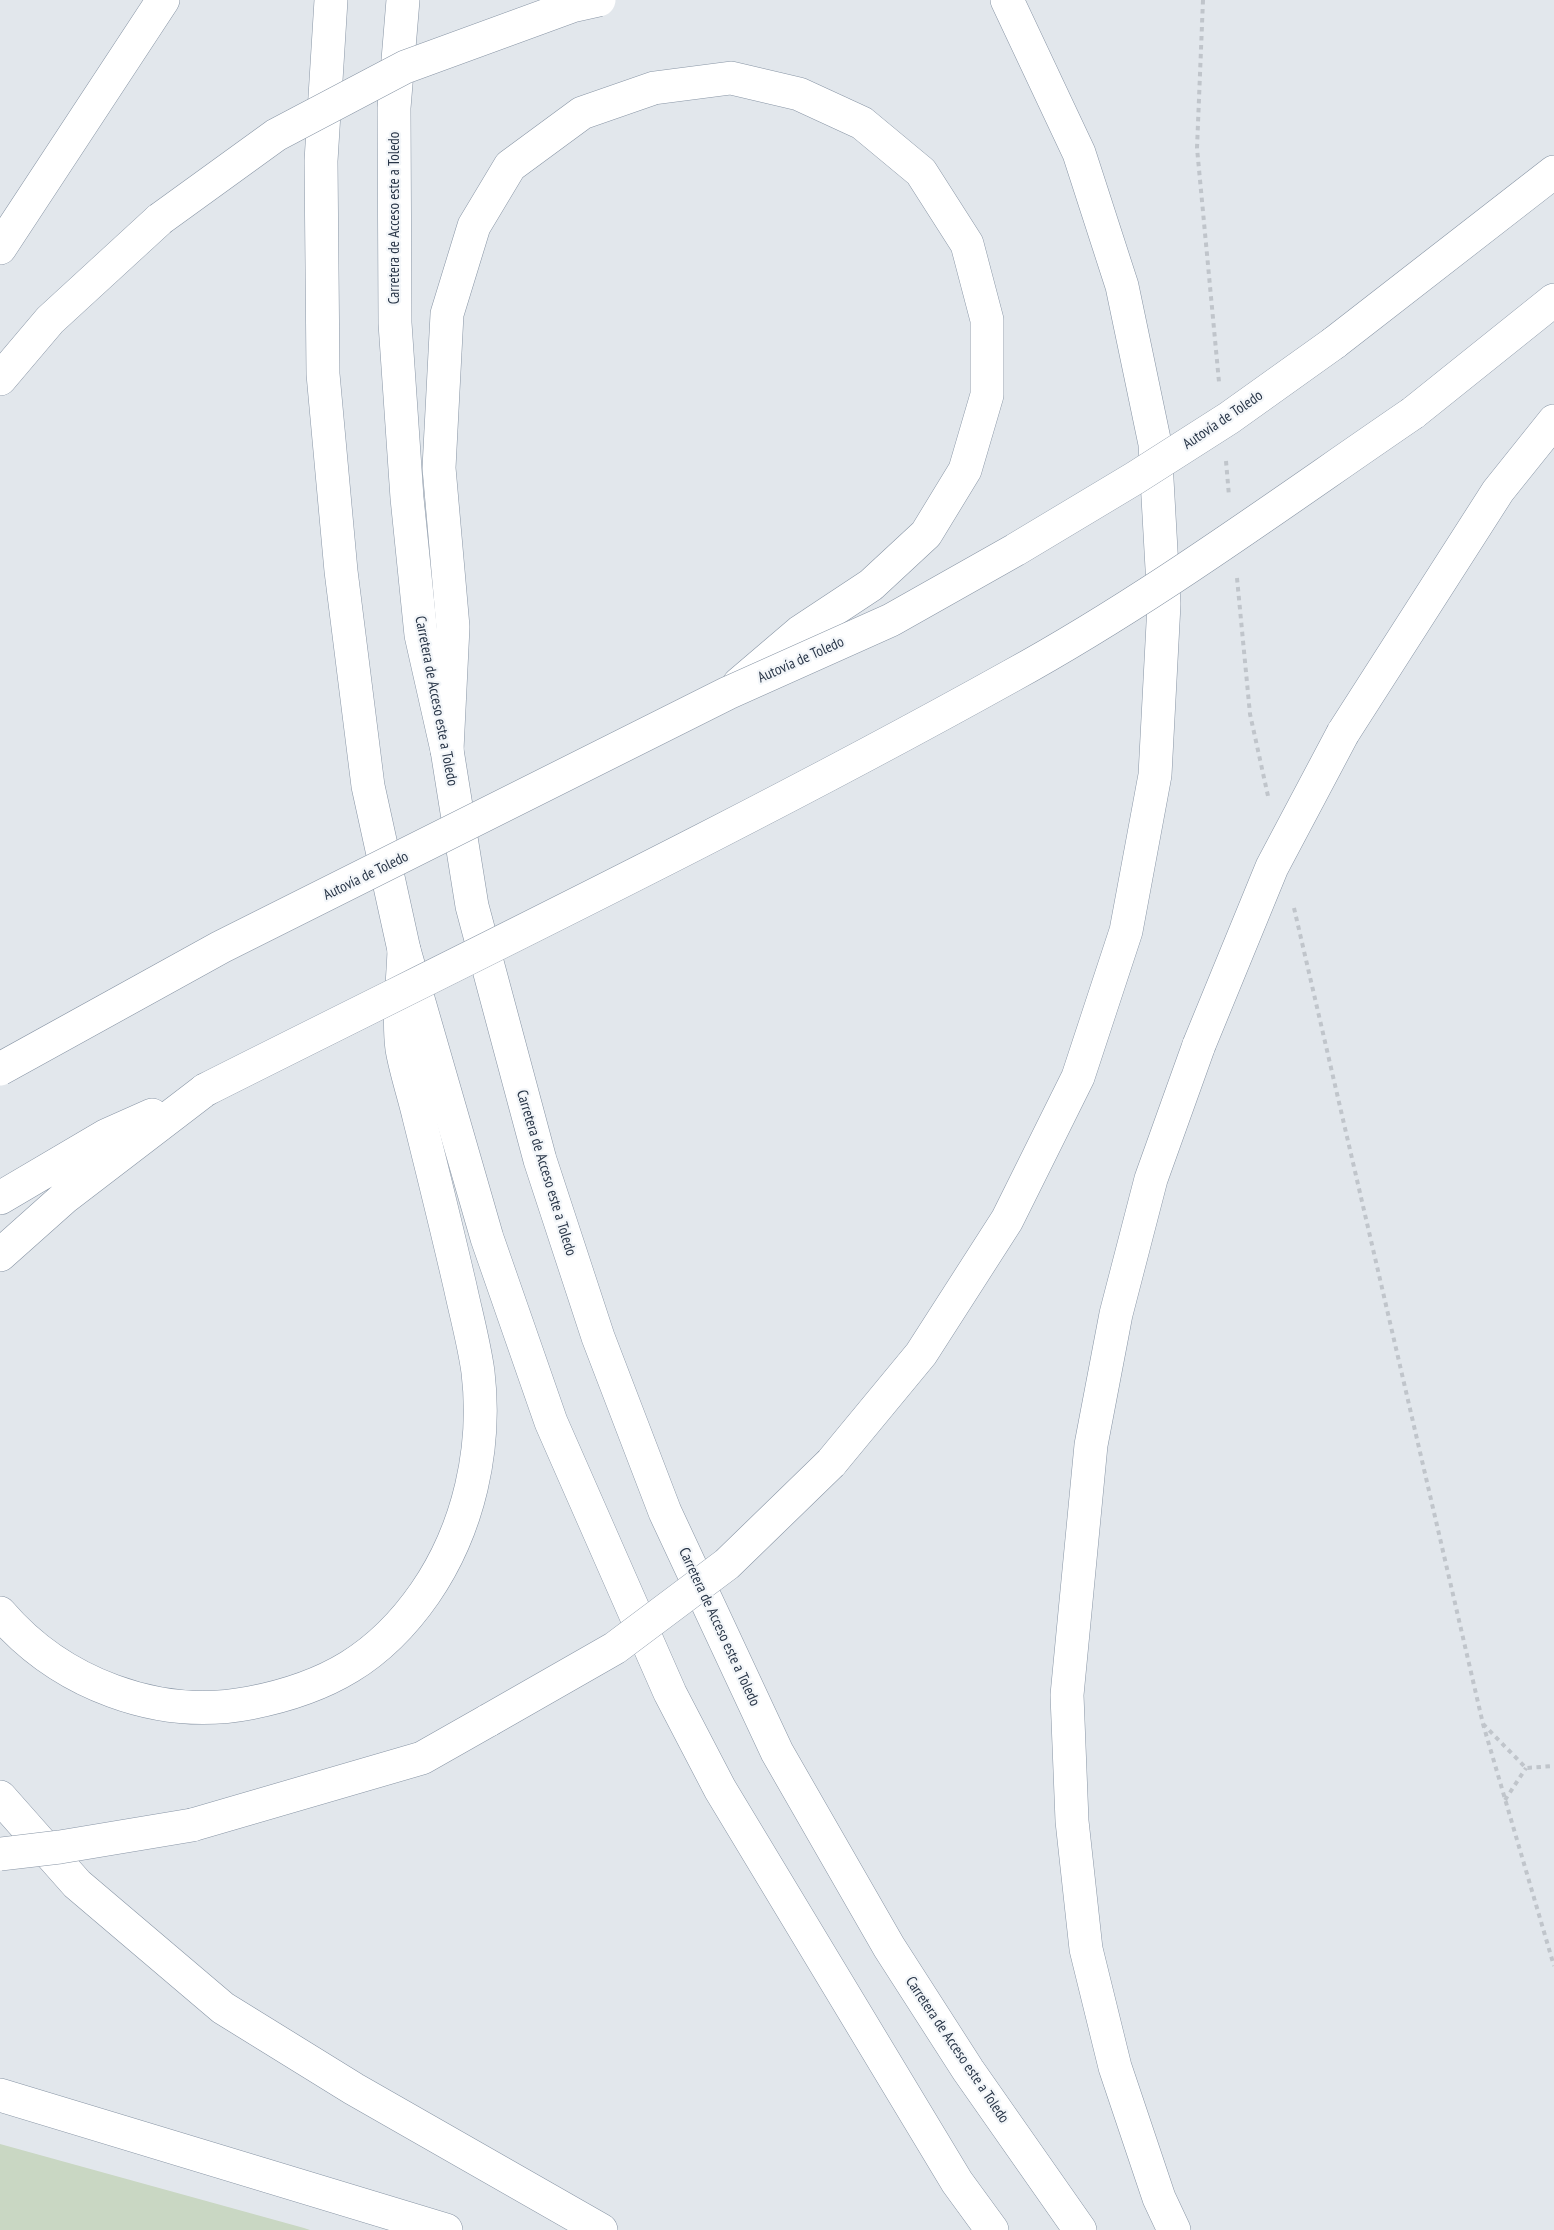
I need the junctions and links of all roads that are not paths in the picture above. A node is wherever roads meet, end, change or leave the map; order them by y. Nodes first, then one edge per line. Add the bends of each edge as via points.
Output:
1 (163, 0) edge
2 (332, 0) edge
3 (403, 0) edge
4 (599, 0) edge
5 (1007, 0) edge
6 (1554, 172) edge
7 (0, 248) edge
8 (1554, 300) edge
9 (0, 379) edge
10 (1554, 421) edge
11 (728, 693) junction
12 (447, 750) junction
13 (404, 951) junction
14 (0, 1069) edge
15 (206, 1090) junction
16 (0, 1198) edge
17 (0, 1255) edge
18 (0, 1613) edge
19 (0, 1797) edge
20 (0, 1854) edge
21 (0, 2096) edge
22 (446, 2230) edge
23 (601, 2230) edge
24 (992, 2230) edge
25 (1080, 2230) edge
26 (1174, 2230) edge

1 - 7 highway
2 - 13 highway via 321,161 323,374 341,571 368,786
3 - 12 highway, Carretera de Acceso este a Toledo via 394,108 395,323 421,635
4 - 9 highway, bridge via 572,6 405,67 276,135 160,219 50,320
5 - 20 highway, bridge via 1079,153 1122,286 1155,444 1164,604 1155,775 1126,931 1078,1077 1007,1220 927,1345 831,1463 727,1564 615,1648 422,1758 192,1825
6 - 11 highway, Autovía de Toledo, bridge via 1334,343 1228,418 1015,550 891,620
8 - 15 highway, bridge via 1413,413 1129,606 1013,675 755,812
10 - 26 highway, bridge via 1498,491 1342,733 1272,867 1199,1045 1151,1179 1116,1314 1091,1445 1067,1695 1072,1821 1086,1948 1115,2067 1159,2198
11 - 12 highway via 800,632 871,585 926,534 965,470 987,395 987,320 967,244 921,172 862,123 799,94 731,78 654,88 582,113 510,166 474,226 447,314 439,468 453,627
11 - 14 highway, Autovía de Toledo, bridge via 221,947
12 - 25 highway, Carretera de Acceso este a Toledo via 472,906 540,1160 598,1337 665,1512 777,1752 889,1947 968,2070
13 - 18 highway via 402,1047 478,1372 479,1442 467,1509 445,1564 404,1624 351,1669 290,1696 219,1709 141,1701 81,1678 20,1636
13 - 24 highway via 487,1238 551,1422 670,1693 720,1789 957,2182
15 - 16 highway via 107,1135
15 - 17 highway via 64,1198
19 - 23 highway via 77,1884 223,2008 354,2089
21 - 22 highway

